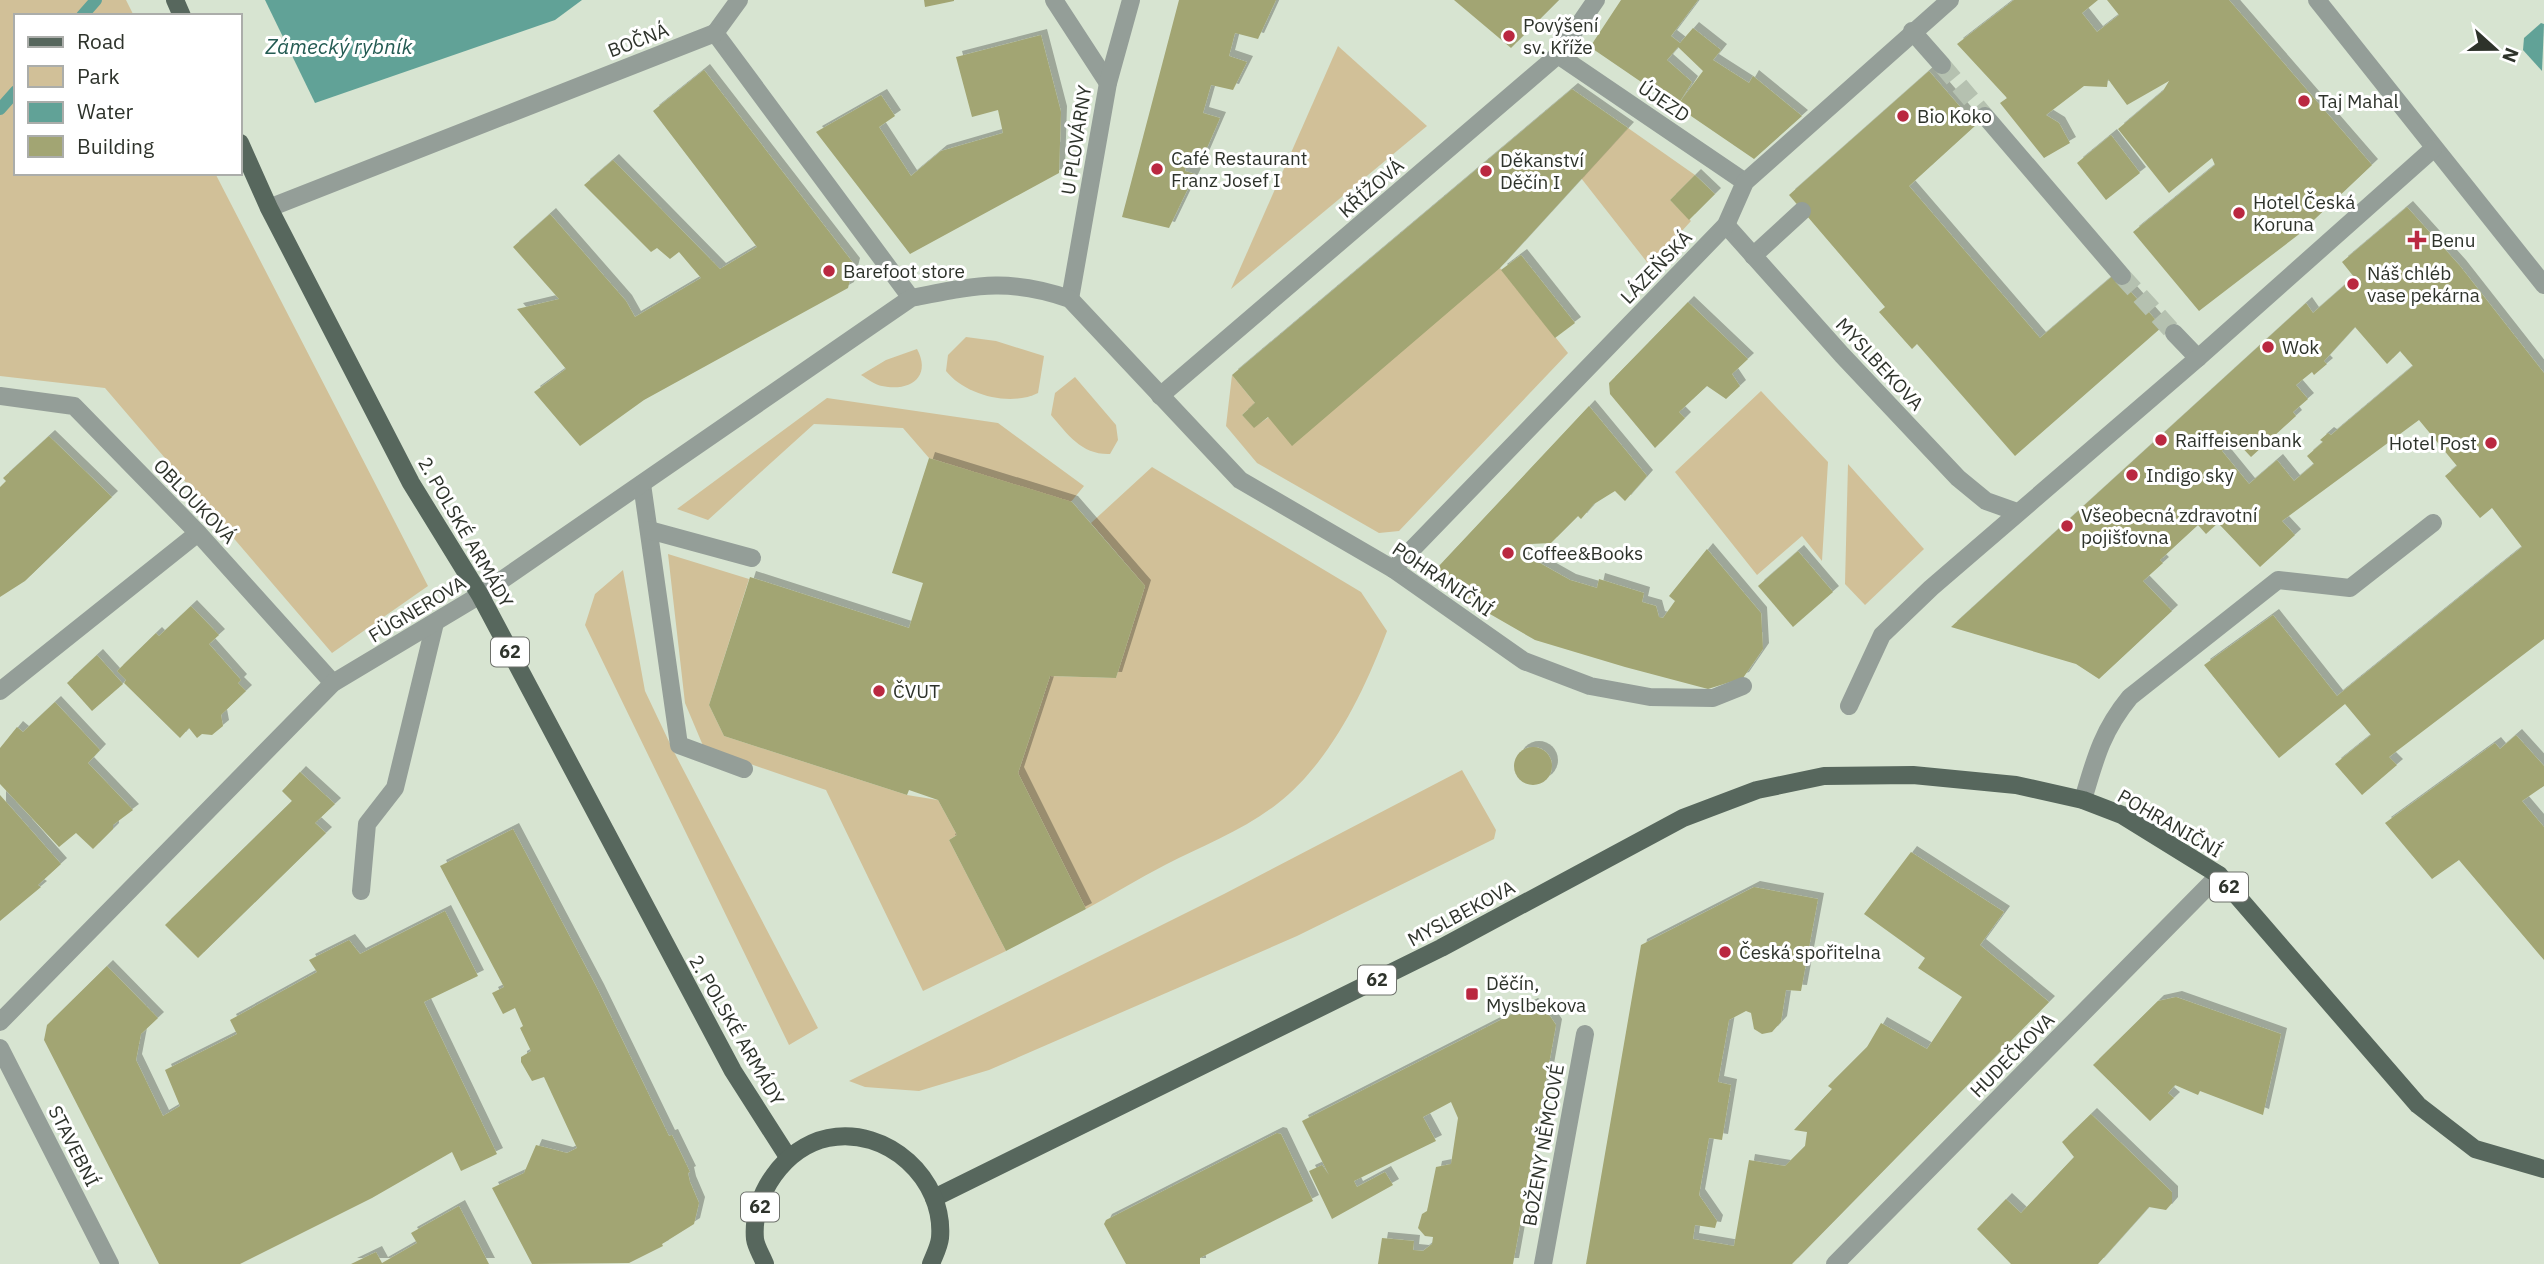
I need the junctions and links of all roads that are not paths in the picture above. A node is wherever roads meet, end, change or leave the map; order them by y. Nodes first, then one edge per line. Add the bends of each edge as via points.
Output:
1 (739, 0) edge
2 (1054, 0) edge
3 (1131, 0) edge
4 (1596, 0) edge
5 (1950, 0) edge
6 (2317, 0) edge
7 (1912, 31) junction
8 (715, 33) junction
9 (1558, 55) junction
10 (1942, 65) tunnel mouth
11 (1108, 83) junction
12 (1985, 116) tunnel mouth
13 (242, 147) edge
14 (2433, 149) junction
15 (1745, 182) junction
16 (269, 208) junction
17 (1802, 211) dead end
18 (1726, 225) junction
19 (1753, 256) junction
20 (2122, 276) tunnel mouth
21 (2544, 285) edge
22 (911, 298) junction
23 (1070, 299) junction
24 (2174, 333) tunnel mouth
25 (2198, 358) junction
26 (0, 396) edge
27 (1160, 396) junction
28 (642, 484) junction
29 (2017, 512) junction
30 (2432, 523) dead end
31 (649, 530) junction
32 (198, 533) junction
33 (752, 558) dead end
34 (1394, 569) junction
35 (480, 596) junction
36 (435, 623) junction
37 (333, 683) junction
38 (1743, 686) dead end
39 (0, 691) edge
40 (1849, 706) dead end
41 (744, 769) dead end
42 (1824, 776) joint
43 (2083, 800) junction
44 (2219, 876) junction
45 (362, 891) dead end
46 (0, 1022) edge
47 (1585, 1034) dead end
48 (0, 1048) edge
49 (788, 1157) junction
50 (2544, 1169) edge
51 (934, 1198) junction
52 (110, 1264) edge
53 (765, 1264) edge
54 (931, 1264) edge
55 (1543, 1264) edge
56 (1835, 1264) edge

1 - 8 street
2 - 11 street, U PLOVÁRNY
3 - 11 street
4 - 9 street, KŘÍŽOVÁ
5 - 7 street, LÁZEŇSKÁ
6 - 14 street
7 - 10 street
7 - 15 street, LÁZEŇSKÁ
8 - 16 street, BOČNÁ
8 - 22 street
9 - 15 street, ÚJEZD
9 - 27 street, KŘÍŽOVÁ
11 - 23 street, U PLOVÁRNY
12 - 20 street
13 - 16 main road, 2. POLSKÉ ARMÁDY / 62
14 - 21 street
14 - 25 street
15 - 18 street, LÁZEŇSKÁ
16 - 35 main road, 2. POLSKÉ ARMÁDY / 62 via 411,483
17 - 19 street
18 - 19 street, MYSLBEKOVA
18 - 34 street, LÁZEŇSKÁ
19 - 29 street, MYSLBEKOVA via 1958,478 1986,501
22 - 23 street via 987,283 1035,287
22 - 28 street, FÜGNEROVA
23 - 27 street, POHRANIČNÍ
24 - 25 street
25 - 29 street
26 - 32 street, OBLOUKOVÁ via 74,406
27 - 34 street, POHRANIČNÍ via 1240,480
28 - 31 street
28 - 35 street, FÜGNEROVA
29 - 40 street via 1882,635
30 - 43 street via 2350,588 2278,580 2130,698 2100,741
31 - 33 street
31 - 41 street via 679,745
32 - 37 street, OBLOUKOVÁ
32 - 39 street
34 - 38 street, POHRANIČNÍ via 1524,661 1590,686 1650,697 1713,698
35 - 36 street, FÜGNEROVA
35 - 49 main road, 2. POLSKÉ ARMÁDY / 62 via 733,1071
36 - 37 street, FÜGNEROVA
36 - 45 street via 395,788 367,824
37 - 46 street, FÜGNEROVA
42 - 43 main road, POHRANIČNÍ / 62 via 1913,775 2016,785
42 - 51 main road, MYSLBEKOVA / 62 via 1757,790 1683,818 1441,948
43 - 44 main road, POHRANIČNÍ / 62 via 2122,814
44 - 50 main road, POHRANIČNÍ / 62 via 2418,1105 2475,1149
44 - 56 street, HUDEČKOVA
47 - 55 street, BOŽENY NĚMCOVÉ
48 - 52 street, STAVEBNÍ
49 - 51 main road, 62 via 828,1138 873,1139 911,1161
49 - 53 main road, 62 via 762,1194 755,1239
51 - 54 main road, 62 via 940,1239

